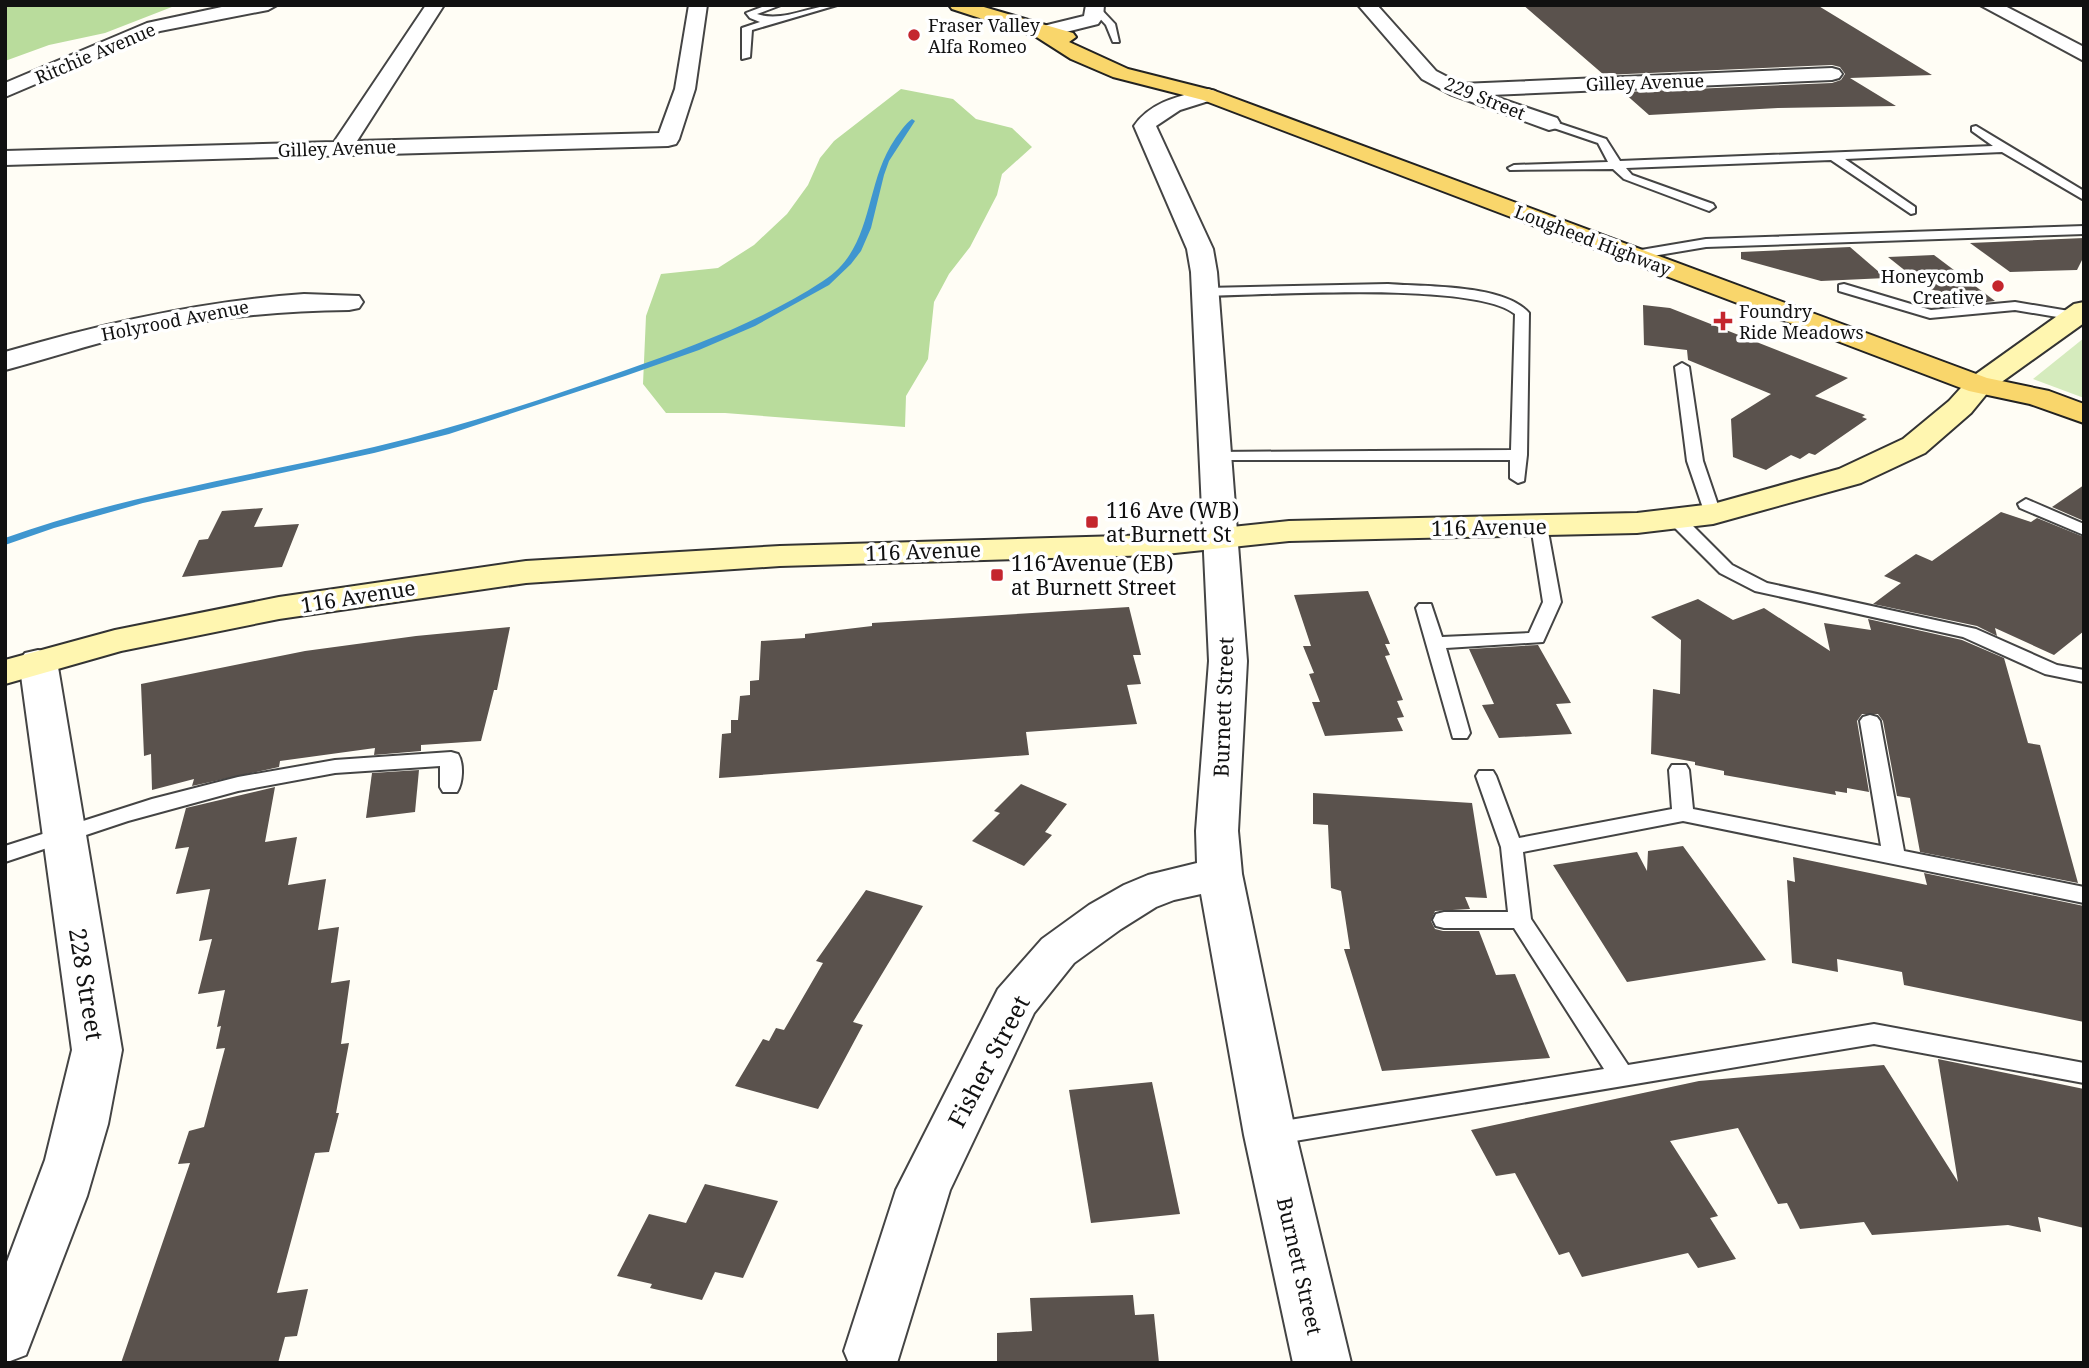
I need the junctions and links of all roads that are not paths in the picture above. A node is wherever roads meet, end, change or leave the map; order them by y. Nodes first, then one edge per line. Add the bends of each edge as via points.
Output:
1 (268, 5) edge
2 (435, 5) edge
3 (698, 5) edge
4 (777, 5) edge
5 (833, 5) edge
6 (958, 5) edge
7 (1367, 5) edge
8 (1989, 5) edge
9 (1096, 7) edge
10 (747, 9) edge
11 (771, 22) junction
12 (1042, 33) junction
13 (1116, 40) dead end
14 (2084, 54) edge
15 (745, 57) dead end
16 (1832, 74) dead end
17 (1457, 90) junction
18 (5, 91) edge
19 (1208, 95) junction
20 (1549, 123) joint
21 (1976, 129) dead end
22 (342, 147) junction
23 (2004, 149) junction
24 (1833, 156) junction
25 (5, 158) edge
26 (1616, 165) junction
27 (1514, 168) dead end
28 (2084, 196) edge
29 (1709, 207) dead end
30 (1911, 210) dead end
31 (2084, 230) edge
32 (1635, 255) junction
33 (1844, 288) dead end
34 (1206, 292) junction
35 (348, 302) dead end
36 (2080, 313) edge
37 (5, 361) edge
38 (1682, 367) dead end
39 (1979, 385) junction
40 (2084, 414) edge
41 (2084, 436) edge
42 (1519, 455) junction
43 (1216, 457) junction
44 (1518, 478) dead end
45 (2026, 505) dead end
46 (1713, 513) junction
47 (1678, 520) junction
48 (1539, 526) junction
49 (2084, 530) edge
50 (1222, 539) junction
51 (1425, 608) dead end
52 (1436, 643) junction
53 (22, 666) edge
54 (2084, 676) edge
55 (1870, 722) dead end
56 (1460, 733) dead end
57 (1679, 770) dead end
58 (1486, 776) dead end
59 (450, 787) dead end
60 (1683, 814) junction
61 (64, 834) junction
62 (1512, 847) junction
63 (5, 854) edge
64 (1894, 859) junction
65 (1220, 874) junction
66 (2084, 895) edge
67 (1444, 920) dead end
68 (1520, 920) junction
69 (2084, 1073) edge
70 (1622, 1076) junction
71 (1270, 1135) junction
72 (5, 1336) edge
73 (872, 1357) edge
74 (1322, 1363) edge

1 - 18 street, Ritchie Avenue via 154,27
2 - 22 street
3 - 22 street, Gilley Avenue via 685,89 668,139
4 - 10 lane
5 - 11 lane
6 - 12 main road, Lougheed Highway
7 - 17 street, 229 Street via 1429,75
8 - 14 street
9 - 12 street via 1091,20
9 - 13 lane
10 - 11 lane
11 - 15 lane via 747,28
12 - 19 main road, Lougheed Highway via 1062,49 1159,86
16 - 17 street, Gilley Avenue
17 - 20 street, 229 Street
19 - 32 main road, Lougheed Highway
19 - 34 street, Burnett Street via 1171,106 1153,115 1145,126 1200,249
20 - 26 lane via 1602,141
21 - 23 lane
22 - 25 street, Gilley Avenue
23 - 24 lane
23 - 28 lane
24 - 26 lane
24 - 30 lane
26 - 27 lane
26 - 29 lane via 1628,177
31 - 32 lane via 1706,243
32 - 39 main road, Lougheed Highway
33 - 36 lane via 1930,314 2015,306
34 - 42 lane via 1388,288 1489,297 1512,305 1522,313
34 - 43 street, Burnett Street
35 - 37 street, Holyrood Avenue via 227,308 131,327
36 - 39 street, 116 Avenue
38 - 46 lane via 1687,420
39 - 40 main road, Lougheed Highway via 2038,397
39 - 41 main road, Lougheed Highway via 2021,412
39 - 46 street, 116 Avenue via 1914,446 1850,476
42 - 43 lane
42 - 44 lane
43 - 50 street, Burnett Street
45 - 49 lane
46 - 47 street, 116 Avenue
47 - 48 street, 116 Avenue
47 - 54 lane via 1726,569 1762,587 1969,633 2052,670
48 - 50 street, 116 Avenue via 1289,531
48 - 52 lane via 1552,602 1536,638
50 - 53 street, 116 Avenue via 780,556 526,572 279,608 128,638
50 - 65 street, Burnett Street via 1228,661 1217,831
51 - 52 lane
52 - 56 lane
53 - 61 street, 228 Street
55 - 64 lane
57 - 60 lane
58 - 62 lane
59 - 61 lane via 451,759 321,768 198,792
60 - 62 lane
60 - 64 lane
61 - 63 lane
61 - 72 street, 228 Street via 97,1050 90,1098 68,1173
62 - 68 lane
64 - 66 lane
65 - 71 street, Burnett Street
65 - 73 street, Fisher Street via 1164,886 1105,917 1058,951 1014,1002 923,1189
67 - 68 lane
68 - 70 lane
69 - 70 lane via 1874,1034
70 - 71 lane
71 - 74 street, Burnett Street

